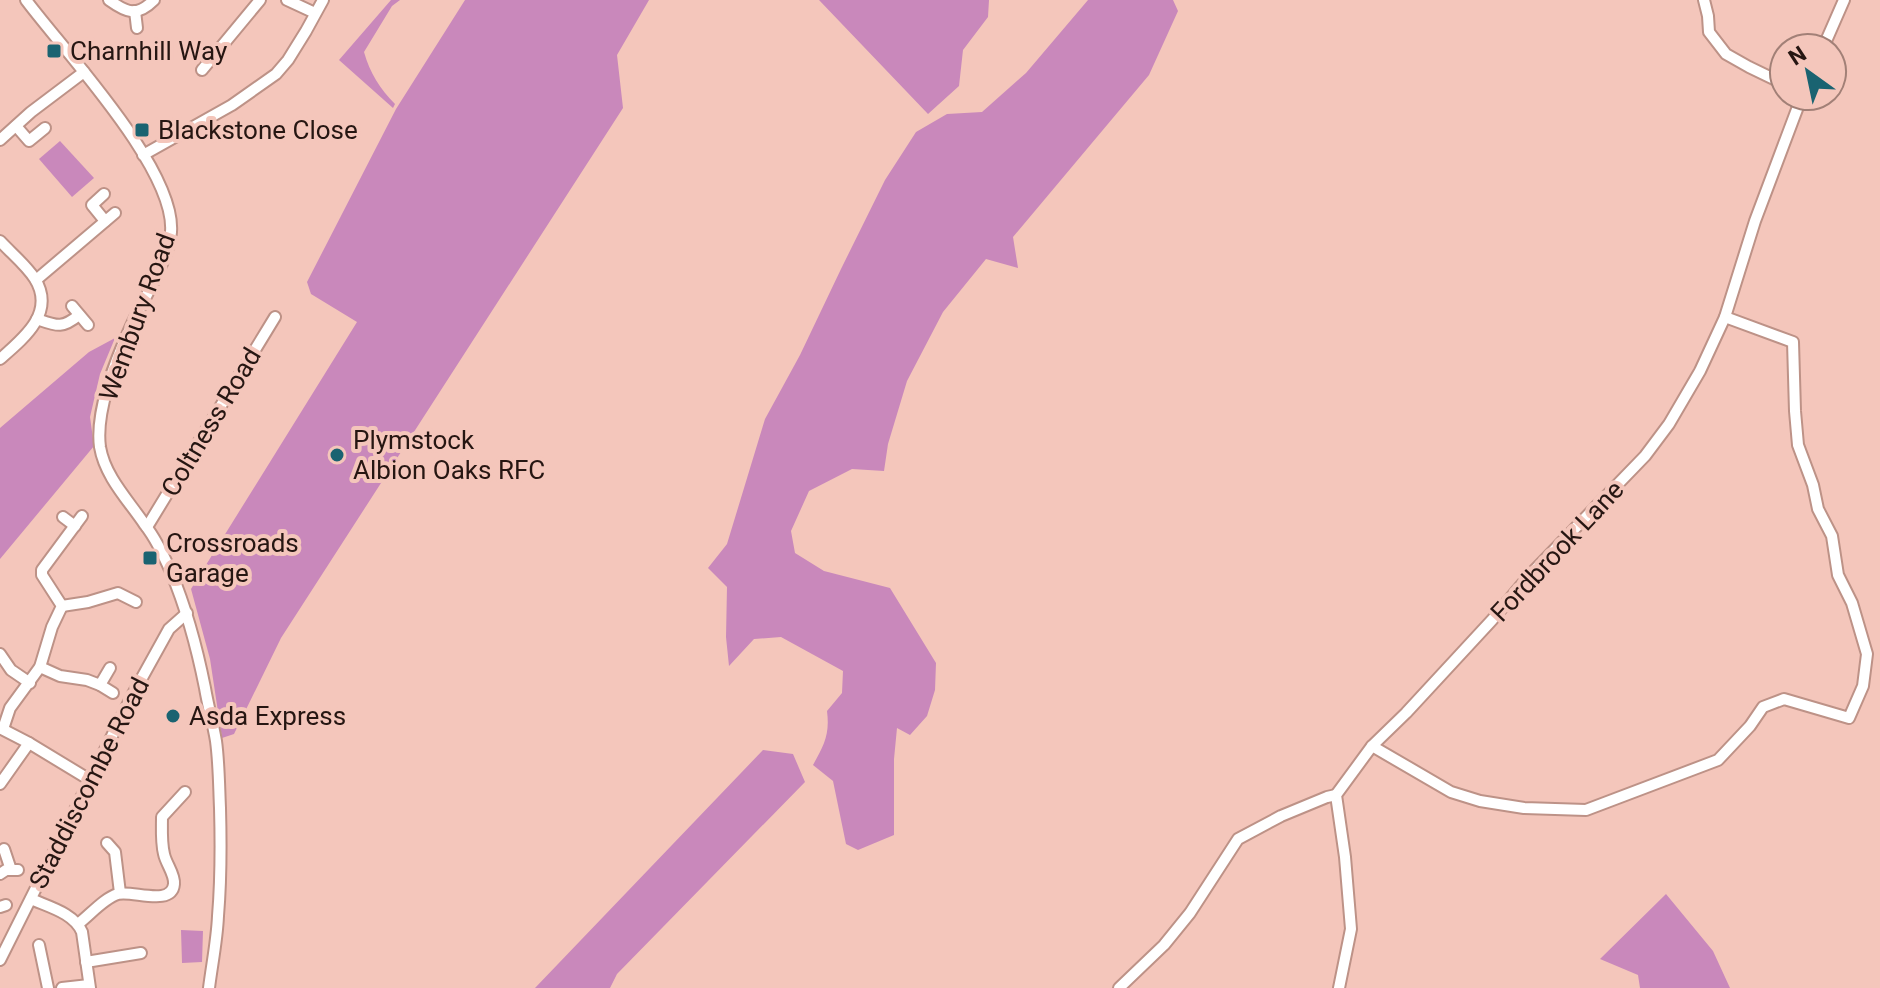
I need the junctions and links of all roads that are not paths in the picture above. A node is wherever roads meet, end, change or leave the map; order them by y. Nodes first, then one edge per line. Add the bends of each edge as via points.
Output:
1 (26, 0) edge
2 (109, 0) edge
3 (154, 0) edge
4 (260, 0) edge
5 (287, 0) edge
6 (323, 0) edge
7 (1704, 0) edge
8 (1844, 0) edge
9 (135, 11) junction
10 (315, 13) junction
11 (137, 28) dead end
12 (1830, 32) edge
13 (202, 70) dead end
14 (84, 72) junction
15 (1768, 76) edge
16 (1796, 112) edge
17 (16, 126) junction
18 (45, 128) dead end
19 (0, 140) edge
20 (143, 155) junction
21 (104, 194) dead end
22 (115, 213) dead end
23 (105, 221) junction
24 (0, 241) edge
25 (36, 280) junction
26 (275, 317) dead end
27 (1725, 317) junction
28 (37, 319) junction
29 (88, 325) dead end
30 (0, 359) edge
31 (82, 516) dead end
32 (63, 517) dead end
33 (75, 526) junction
34 (147, 527) junction
35 (136, 602) dead end
36 (62, 606) junction
37 (187, 613) junction
38 (0, 654) edge
39 (40, 667) junction
40 (110, 668) dead end
41 (30, 683) junction
42 (100, 685) junction
43 (113, 693) dead end
44 (1, 729) edge
45 (29, 743) junction
46 (1372, 746) junction
47 (90, 780) junction
48 (0, 784) edge
49 (185, 792) dead end
50 (1336, 795) junction
51 (107, 843) dead end
52 (4, 849) dead end
53 (10, 871) edge
54 (120, 893) junction
55 (31, 899) junction
56 (78, 924) junction
57 (39, 945) dead end
58 (141, 953) dead end
59 (0, 960) edge
60 (86, 962) junction
61 (90, 986) edge
62 (48, 988) edge
63 (62, 988) edge
64 (209, 988) edge
65 (1119, 988) edge
66 (1339, 988) edge

1 - 14 street, Wembury Road
2 - 9 street
3 - 9 street
4 - 13 street via 232,42
5 - 10 street
6 - 10 street
7 - 15 street via 1709,32 1726,54
8 - 12 street
9 - 11 street
10 - 20 street via 276,74
14 - 17 street
14 - 20 street, Wembury Road
16 - 27 street, Fordbrook Lane
17 - 18 street via 29,141
17 - 19 street
20 - 34 street, Wembury Road via 166,199 171,235 113,370 99,432 110,475
21 - 23 street via 92,205
22 - 23 street
23 - 25 street
24 - 25 street
25 - 28 street via 41,297
26 - 34 street, Coltness Road
27 - 46 street, Fordbrook Lane via 1700,371 1645,456
27 - 46 street via 1793,342 1798,445 1867,654 1863,686 1849,718 1784,699 1763,707 1718,760 1586,810 1480,801 1451,792
28 - 29 street via 60,327 70,323 76,310
28 - 30 street
31 - 33 street
32 - 33 street
33 - 36 street via 42,570
34 - 37 street, Wembury Road
35 - 36 street via 124,588
36 - 39 street
37 - 47 street, Staddiscombe Road via 169,629
37 - 64 street, Wembury Road via 216,743 219,781 218,919
38 - 41 street
39 - 41 street
39 - 42 street
40 - 42 street
41 - 44 street
42 - 43 street
44 - 45 street
45 - 47 street
45 - 48 street
46 - 50 street, Fordbrook Lane
47 - 55 street, Staddiscombe Road
49 - 54 street via 162,817 163,849 174,888 165,895
50 - 65 street via 1238,839 1181,924
50 - 66 street via 1351,929
51 - 54 street via 115,852
52 - 53 street
54 - 56 street
55 - 56 street
55 - 59 street, Staddiscombe Road
56 - 60 street
57 - 62 street
58 - 60 street
60 - 61 street
61 - 63 street

